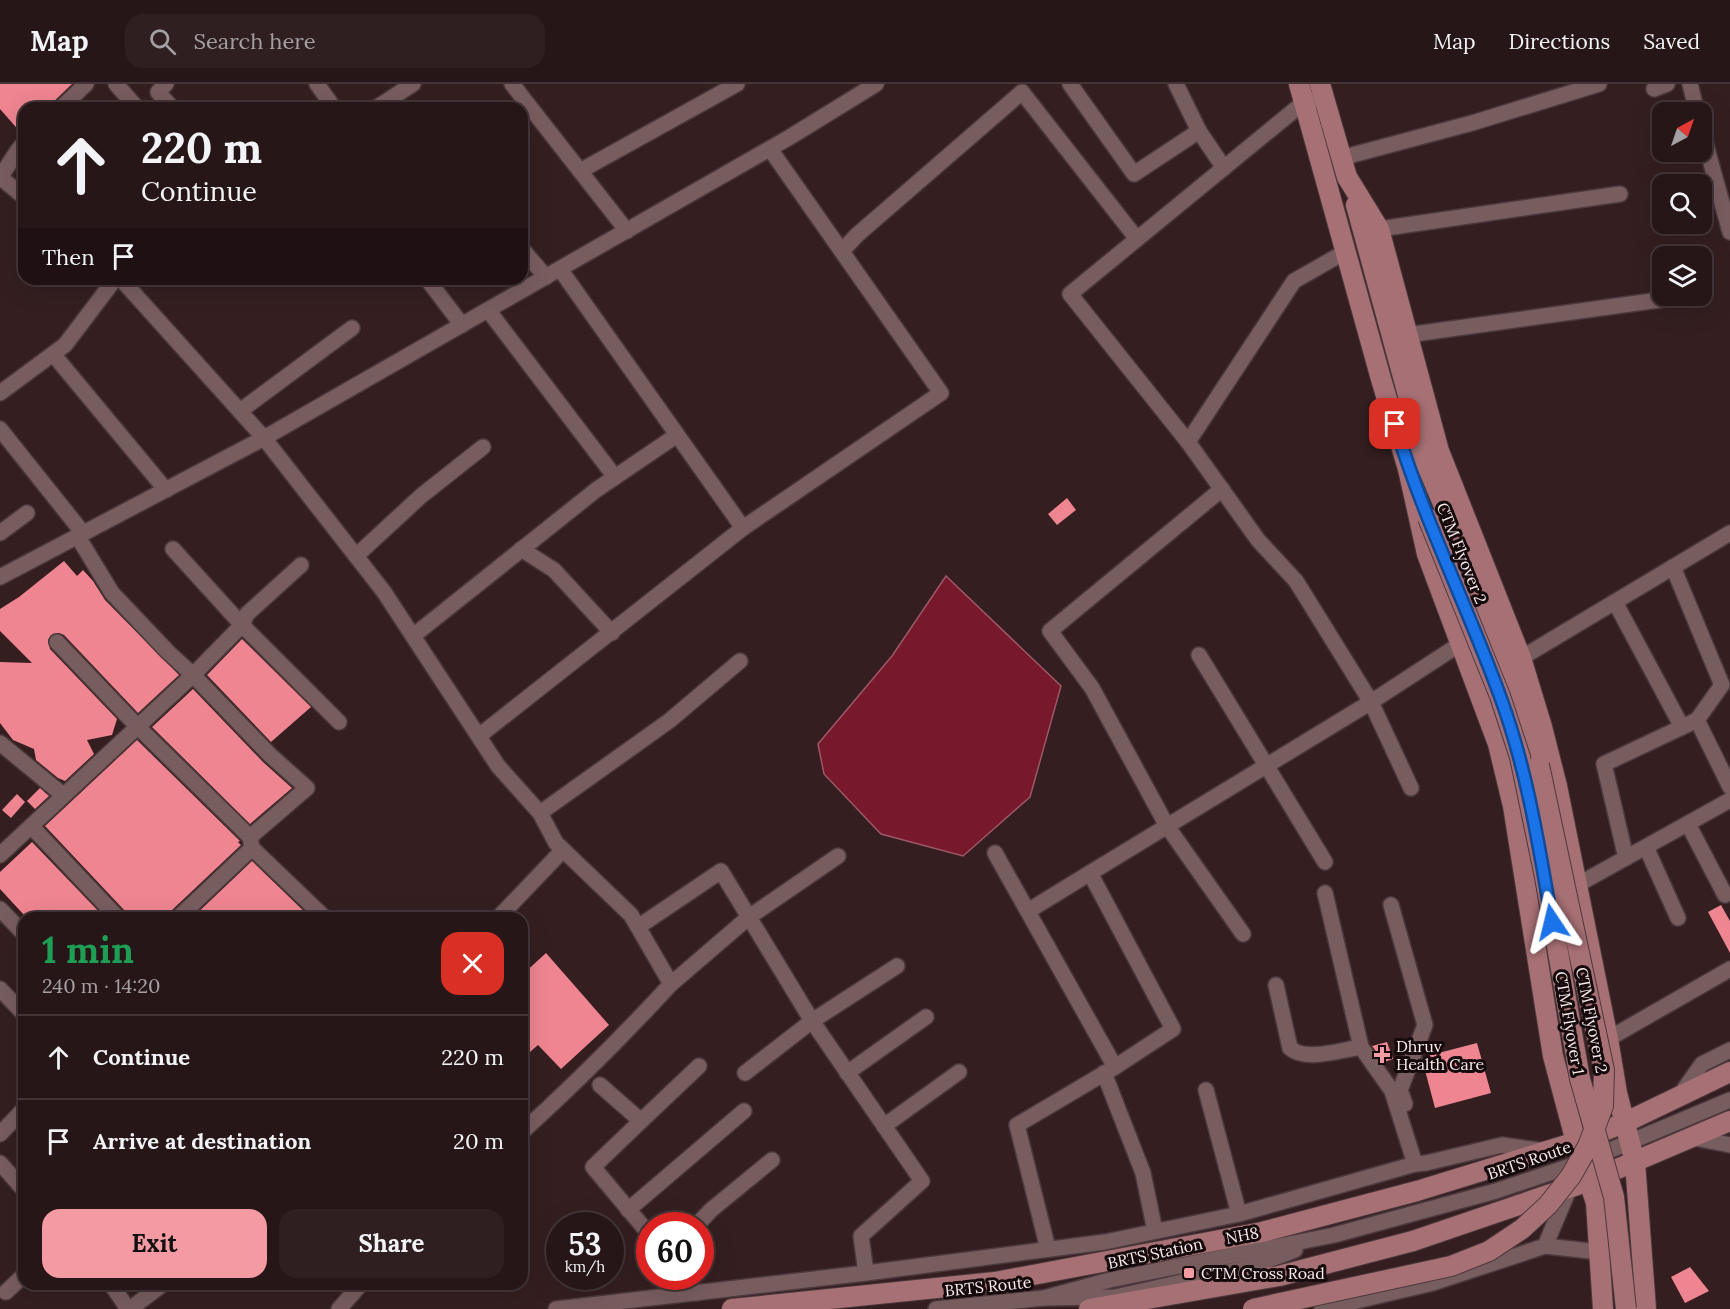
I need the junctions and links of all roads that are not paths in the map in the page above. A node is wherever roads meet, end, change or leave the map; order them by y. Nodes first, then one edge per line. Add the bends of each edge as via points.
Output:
1 (86, 84) edge
2 (116, 84) edge
3 (166, 84) edge
4 (317, 84) edge
5 (413, 84) edge
6 (512, 84) edge
7 (737, 84) edge
8 (876, 84) edge
9 (1070, 84) edge
10 (1176, 84) edge
11 (1599, 84) edge
12 (1690, 84) edge
13 (1321, 90) edge
14 (1301, 94) edge
15 (67, 102) edge
16 (132, 102) edge
17 (167, 102) edge
18 (330, 102) edge
19 (398, 102) edge
20 (526, 102) edge
21 (1694, 102) edge
22 (528, 104) edge
23 (1199, 131) junction
24 (18, 148) edge
25 (770, 149) junction
26 (1711, 162) edge
27 (1344, 167) junction
28 (1224, 168) junction
29 (580, 171) junction
30 (0, 177) edge
31 (18, 192) edge
32 (1620, 194) dead end
33 (1371, 229) junction
34 (627, 231) junction
35 (1730, 232) edge
36 (1137, 239) junction
37 (842, 251) junction
38 (1345, 252) junction
39 (528, 256) edge
40 (561, 269) junction
41 (546, 277) junction
42 (110, 285) edge
43 (127, 285) edge
44 (432, 285) edge
45 (1652, 301) edge
46 (488, 310) junction
47 (462, 325) junction
48 (352, 328) dead end
49 (1407, 335) junction
50 (53, 354) junction
51 (0, 393) edge
52 (240, 411) junction
53 (0, 429) edge
54 (677, 435) junction
55 (264, 438) junction
56 (1188, 442) junction
57 (483, 447) dead end
58 (1408, 469) junction
59 (615, 477) junction
60 (1221, 489) junction
61 (166, 490) junction
62 (27, 513) dead end
63 (743, 528) junction
64 (0, 533) edge
65 (1730, 533) edge
66 (80, 535) junction
67 (174, 549) dead end
68 (521, 549) junction
69 (356, 556) junction
70 (302, 565) dead end
71 (1673, 567) junction
72 (0, 577) edge
73 (1615, 602) junction
74 (242, 625) junction
75 (612, 633) junction
76 (413, 636) junction
77 (57, 642) dead end
78 (1460, 644) junction
79 (1199, 655) dead end
80 (1521, 658) junction
81 (740, 661) dead end
82 (193, 675) junction
83 (1371, 702) junction
84 (1697, 720) junction
85 (339, 722) dead end
86 (137, 726) junction
87 (1682, 727) junction
88 (479, 736) junction
89 (0, 743) edge
90 (1267, 766) junction
91 (1730, 787) edge
92 (1411, 788) dead end
93 (63, 795) junction
94 (1730, 800) edge
95 (540, 813) junction
96 (1688, 824) junction
97 (31, 826) junction
98 (1167, 826) junction
99 (251, 842) junction
100 (1646, 847) junction
101 (564, 850) junction
102 (995, 853) dead end
103 (0, 855) edge
104 (838, 856) dead end
105 (1626, 858) junction
106 (1325, 862) dead end
107 (1090, 873) junction
108 (1577, 885) junction
109 (1325, 893) dead end
110 (1725, 895) dead end
111 (1391, 905) dead end
112 (0, 909) edge
113 (1028, 911) junction
114 (112, 912) edge
115 (184, 912) edge
116 (319, 912) edge
117 (504, 912) edge
118 (749, 917) junction
119 (1678, 918) dead end
120 (638, 927) junction
121 (18, 928) edge
122 (1243, 934) dead end
123 (897, 966) dead end
124 (1730, 969) edge
125 (671, 984) junction
126 (1276, 985) dead end
127 (0, 989) edge
128 (18, 1008) edge
129 (926, 1017) dead end
130 (812, 1021) junction
131 (1608, 1039) junction
132 (1361, 1047) junction
133 (1730, 1050) edge
134 (699, 1066) dead end
135 (1110, 1070) junction
136 (959, 1072) dead end
137 (1730, 1072) edge
138 (745, 1073) dead end
139 (847, 1073) junction
140 (600, 1085) dead end
141 (1206, 1090) dead end
142 (1678, 1097) junction
143 (1730, 1100) edge
144 (744, 1111) dead end
145 (18, 1115) edge
146 (641, 1121) junction
147 (1730, 1121) edge
148 (1624, 1123) junction
149 (884, 1126) junction
150 (528, 1127) edge
151 (0, 1134) edge
152 (1694, 1138) junction
153 (1576, 1142) junction
154 (1630, 1142) junction
155 (1730, 1145) edge
156 (1548, 1151) junction
157 (772, 1160) dead end
158 (1582, 1162) junction
159 (1635, 1162) junction
160 (0, 1163) edge
161 (1420, 1164) junction
162 (1589, 1181) junction
163 (18, 1183) edge
164 (1570, 1188) junction
165 (628, 1210) junction
166 (709, 1212) edge
167 (1239, 1214) junction
168 (636, 1219) edge
169 (1155, 1231) junction
170 (1334, 1235) joint
171 (1545, 1246) junction
172 (1048, 1249) junction
173 (1599, 1252) junction
174 (985, 1257) junction
175 (866, 1273) junction
176 (18, 1281) edge
177 (989, 1282) junction
178 (115, 1290) edge
179 (155, 1290) edge
180 (356, 1290) edge
181 (694, 1290) edge
182 (6, 1292) dead end
183 (696, 1293) junction
184 (1044, 1298) joint
185 (129, 1309) edge
186 (339, 1309) edge
187 (556, 1309) edge
188 (732, 1309) edge
189 (936, 1309) edge
190 (1089, 1309) edge
191 (1253, 1309) edge
192 (1322, 1309) edge
193 (1604, 1309) edge
194 (1626, 1309) edge
195 (1646, 1309) edge

1 - 15 street
2 - 16 street
3 - 17 street via 158,92
4 - 18 street
5 - 19 street
6 - 20 street
7 - 29 street
8 - 25 street
9 - 23 street via 1134,174
10 - 23 street
11 - 27 street
12 - 21 street
13 - 14 street
13 - 27 main road
14 - 28 street
14 - 38 main road
22 - 29 street
23 - 28 street
24 - 30 street
25 - 34 street
25 - 37 street
26 - 35 street
27 - 33 main road
28 - 36 street
29 - 34 street
30 - 31 street
32 - 33 street
33 - 49 main road
33 - 191 main road, CTM Flyover 2, bridge via 1428,468 1467,561 1539,765 1604,1070 1603,1106 1571,1176 1522,1229 1489,1251 1450,1266
34 - 40 street
36 - 37 street via 1022,92
36 - 56 street via 1070,294
37 - 63 street via 941,393
38 - 56 street via 1294,281
38 - 58 main road
39 - 41 street
40 - 41 street
40 - 54 street
41 - 46 street
42 - 50 street via 65,345
43 - 52 street
44 - 47 street
45 - 49 street
46 - 47 street
46 - 59 street
47 - 55 street
48 - 52 street
49 - 80 main road via 1439,451
50 - 51 street
50 - 61 street
52 - 55 street
53 - 66 street
54 - 59 street
54 - 63 street
55 - 61 street
55 - 69 street
56 - 60 street
57 - 69 street via 421,496
58 - 78 main road via 1427,554
58 - 194 main road, CTM Flyover 1, bridge via 1500,696 1520,757 1580,1079 1614,1197
59 - 68 street
60 - 83 street via 1258,540 1296,581
60 - 98 street via 1050,631 1092,688
61 - 66 street
62 - 64 street
63 - 75 street
65 - 71 street
66 - 72 street
66 - 82 street via 112,593
67 - 74 street
68 - 75 street via 554,570
68 - 76 street
69 - 76 street
70 - 74 street via 247,614
71 - 73 street
71 - 84 street via 1722,685
73 - 80 street
73 - 87 street
74 - 82 street
74 - 85 street
75 - 88 street
76 - 88 street
77 - 86 street
78 - 83 street
78 - 153 main road via 1498,744 1514,806 1554,1056
79 - 90 street
80 - 108 main road via 1557,786
81 - 95 street via 669,721
82 - 86 street
82 - 99 street via 307,788
83 - 90 street
83 - 92 street
84 - 87 street
84 - 91 street
86 - 93 street
86 - 99 street
87 - 105 street via 1604,764
88 - 95 street via 498,766
89 - 93 street
90 - 98 street
90 - 106 street
93 - 97 street
94 - 96 street
95 - 101 street
96 - 100 street
96 - 110 street
97 - 103 street
97 - 114 street
98 - 107 street
98 - 122 street
99 - 115 street
99 - 116 street
100 - 105 street
100 - 119 street
101 - 117 street
101 - 120 street via 631,915
102 - 113 street
104 - 118 street
105 - 108 street
107 - 113 street
107 - 135 street via 1173,1029
108 - 131 main road
109 - 132 street
111 - 161 street via 1425,1025 1400,1090
112 - 121 street
113 - 135 street
118 - 120 street via 721,871
118 - 125 street
118 - 130 street
120 - 125 street
123 - 130 street
124 - 131 street
125 - 150 street via 571,1088
126 - 132 street via 1290,1048 1296,1054
127 - 128 street
129 - 139 street
130 - 138 street
130 - 139 street
131 - 148 main road
132 - 161 street via 1392,1091
133 - 142 street via 1702,1065
134 - 146 street
135 - 169 street via 1143,1173
135 - 172 street via 1017,1125
136 - 149 street
137 - 142 main road, NH8
139 - 149 street
140 - 146 street
141 - 167 street
142 - 148 main road, NH8
143 - 154 street, BRTS Route
144 - 165 street
145 - 151 street
146 - 165 street via 593,1167
147 - 152 main road
148 - 153 main road, NH8
148 - 154 main road
149 - 175 street via 922,1181 861,1236
152 - 155 street
152 - 159 main road
153 - 156 main road, NH8
153 - 158 main road
154 - 158 street, BRTS Route
154 - 159 main road
156 - 161 street via 1502,1145
156 - 177 main road, NH8 via 1262,1232
157 - 166 street
158 - 162 main road
158 - 170 street, BRTS Route via 1496,1191
159 - 162 main road
159 - 195 main road
160 - 163 street
161 - 167 street
162 - 164 main road
162 - 173 main road via 1596,1203
164 - 171 street
164 - 190 main road via 1413,1241 1279,1276
165 - 168 street
167 - 169 street
169 - 172 street
170 - 184 street, BRTS Station via 1110,1280
171 - 173 street
171 - 192 street via 1433,1283
172 - 174 street
173 - 193 main road
174 - 175 street
174 - 177 street
175 - 183 street
176 - 182 street
177 - 188 main road, NH8
178 - 185 street
179 - 185 street
180 - 186 street
181 - 183 street
183 - 187 street
184 - 189 street, BRTS Route

